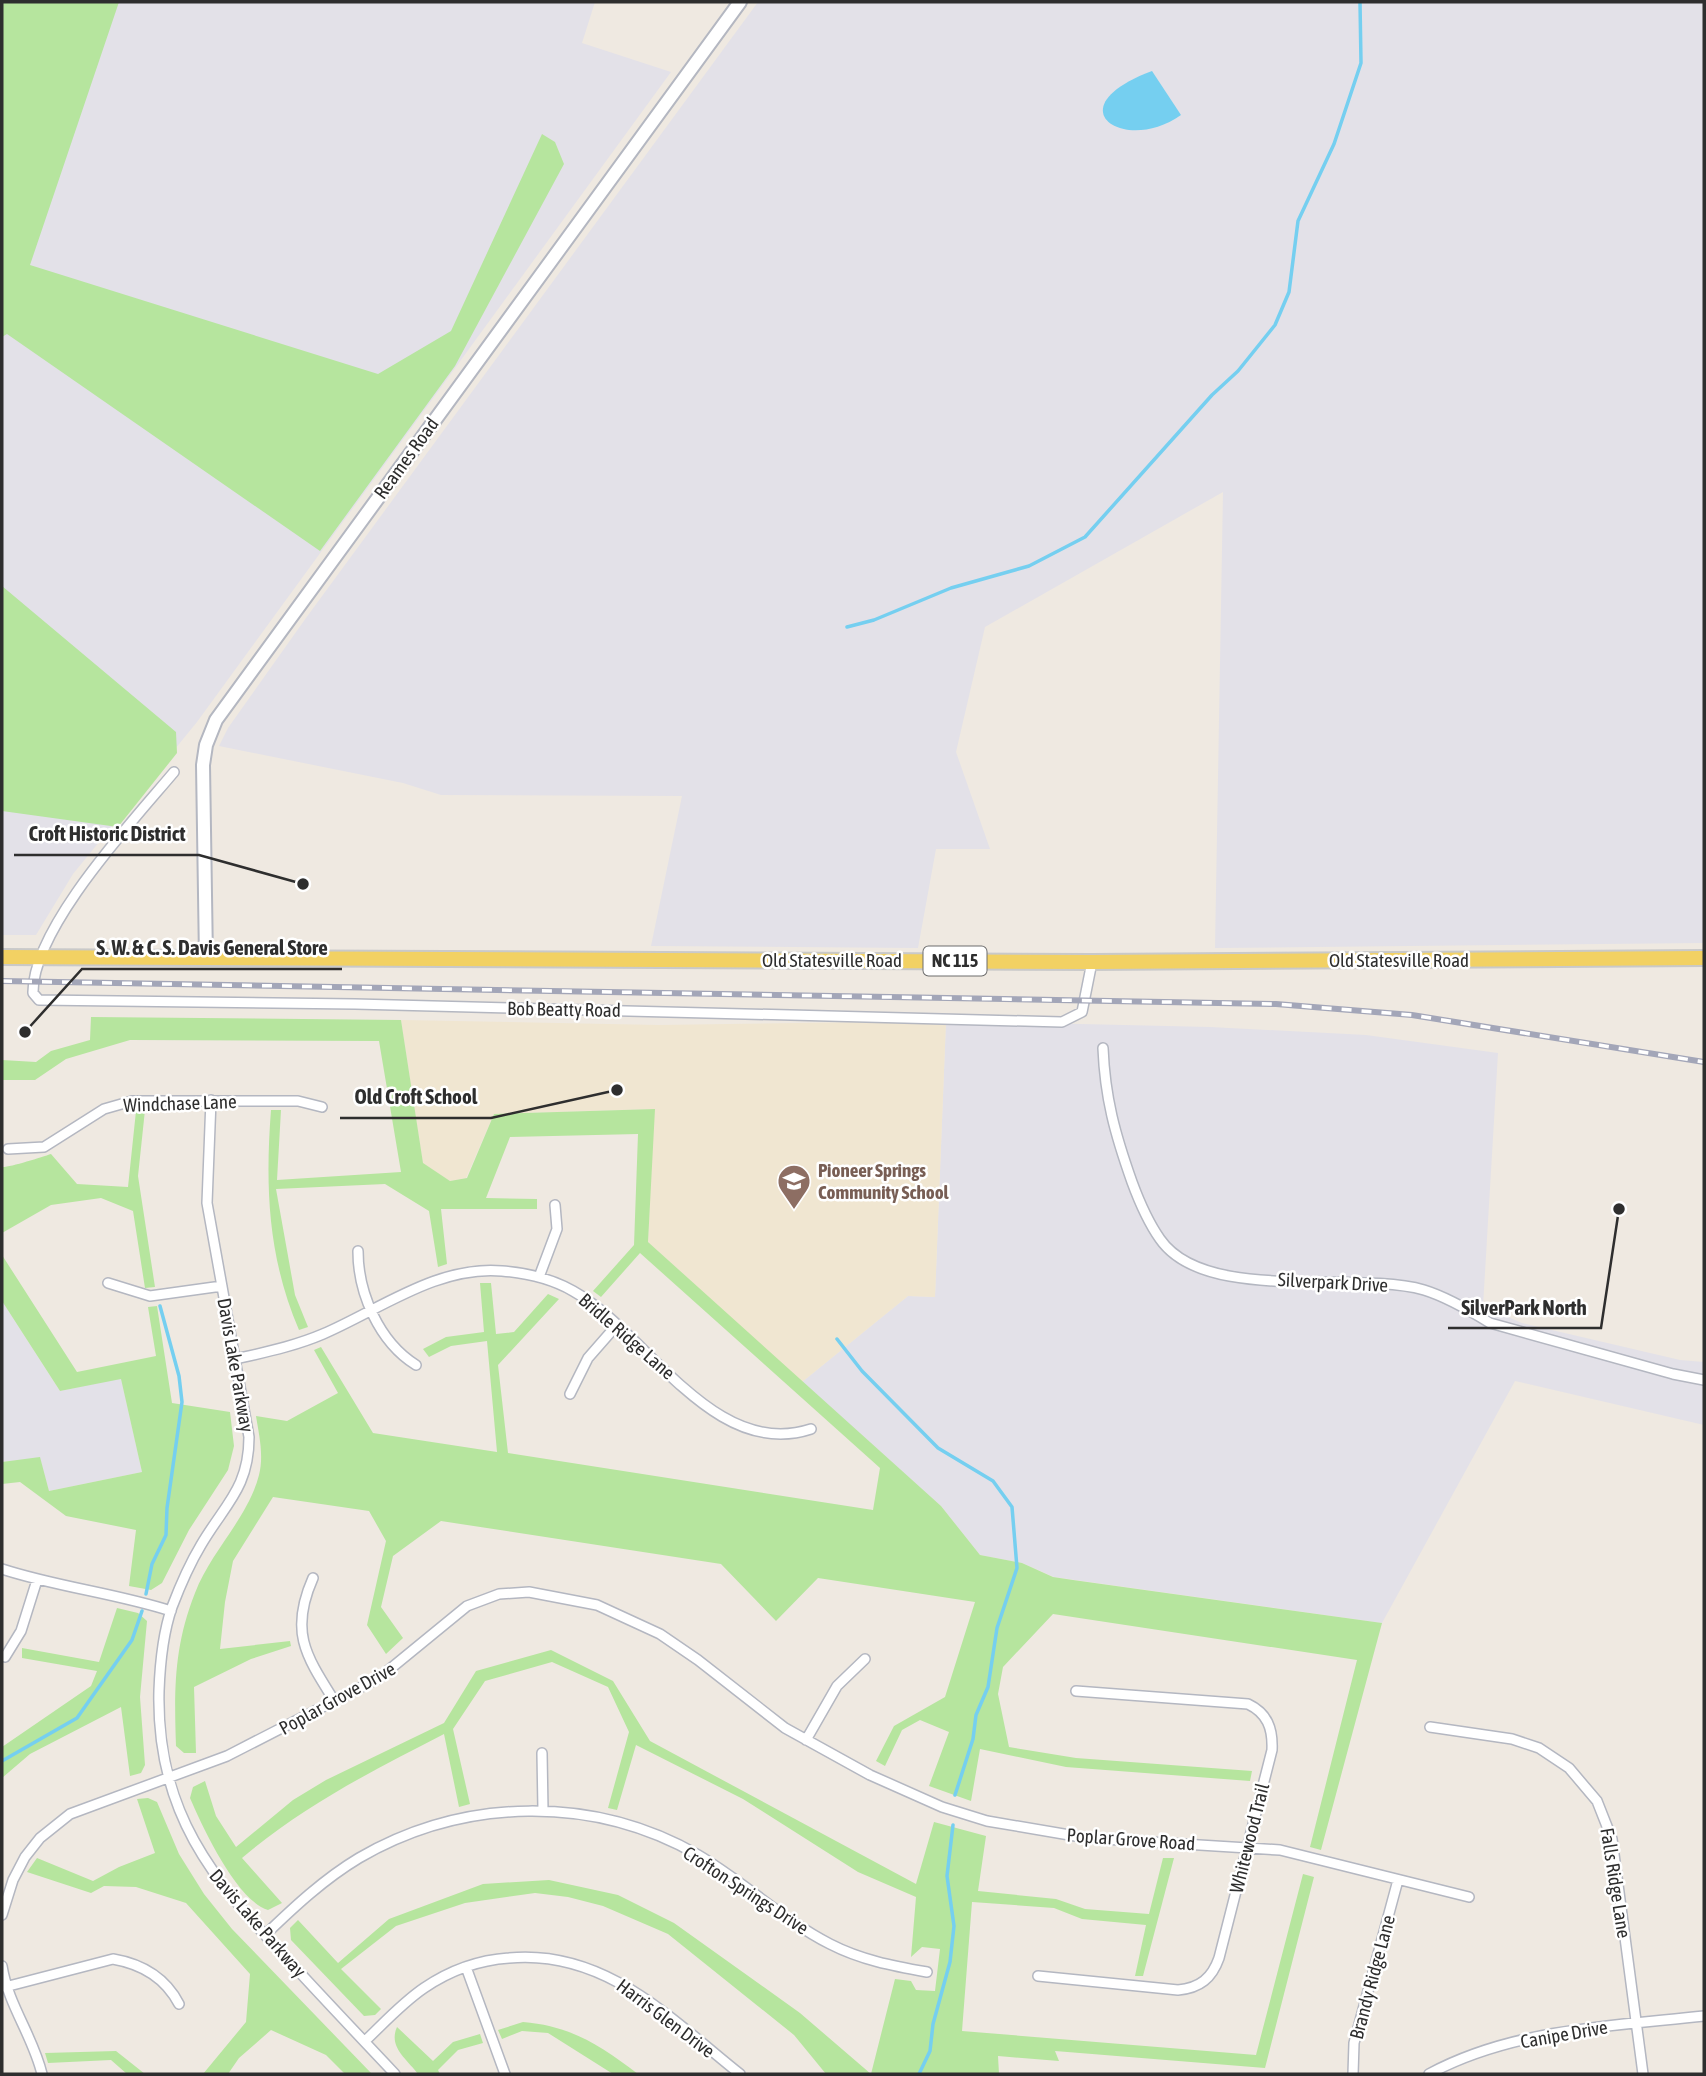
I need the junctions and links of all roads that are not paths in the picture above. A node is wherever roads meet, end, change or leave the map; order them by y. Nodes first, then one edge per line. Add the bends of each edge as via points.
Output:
1 (740, 2) edge
2 (173, 772) dead end
3 (2, 957) edge
4 (41, 957) junction
5 (1704, 958) edge
6 (206, 959) junction
7 (1092, 962) junction
8 (1103, 1048) dead end
9 (211, 1100) junction
10 (322, 1107) dead end
11 (8, 1149) dead end
12 (555, 1205) dead end
13 (358, 1251) dead end
14 (539, 1277) junction
15 (108, 1283) dead end
16 (222, 1286) junction
17 (372, 1311) junction
18 (616, 1326) junction
19 (236, 1359) junction
20 (416, 1365) dead end
21 (1704, 1380) edge
22 (570, 1394) dead end
23 (811, 1429) dead end
24 (2, 1569) edge
25 (313, 1578) dead end
26 (37, 1580) junction
27 (171, 1611) junction
28 (5, 1657) dead end
29 (865, 1660) dead end
30 (1076, 1691) dead end
31 (335, 1702) junction
32 (1430, 1727) dead end
33 (806, 1740) junction
34 (542, 1754) dead end
35 (168, 1777) junction
36 (543, 1810) junction
37 (1247, 1845) junction
38 (1398, 1880) junction
39 (1469, 1898) dead end
40 (2, 1915) edge
41 (265, 1935) junction
42 (2, 1966) edge
43 (466, 1967) junction
44 (927, 1972) dead end
45 (1038, 1976) dead end
46 (5, 1987) junction
47 (179, 2004) dead end
48 (1704, 2016) edge
49 (1636, 2023) junction
50 (365, 2041) junction
51 (42, 2074) edge
52 (396, 2074) edge
53 (505, 2074) edge
54 (740, 2074) edge
55 (1353, 2074) edge
56 (1429, 2074) edge
57 (1643, 2074) edge

1 - 6 main road, Reames Road via 216,720 203,765
2 - 4 street via 85,882
3 - 4 main road, Old Statesville Road / NC 115
4 - 6 main road, Old Statesville Road / NC 115
4 - 7 street, Bob Beatty Road via 33,975 33,993 43,1001 368,1004 1062,1022 1082,1012
5 - 7 main road, Old Statesville Road / NC 115
6 - 7 main road, Old Statesville Road / NC 115
8 - 21 street, Silverpark Drive via 1113,1130 1138,1199 1161,1241 1192,1264 1209,1273 1241,1278 1424,1290 1490,1323
9 - 10 street, Windchase Lane via 298,1101
9 - 11 street, Windchase Lane via 116,1104 44,1147
9 - 16 street, Davis Lake Parkway via 208,1203
12 - 14 street via 557,1229
13 - 17 street via 362,1287
14 - 17 street, Bridle Ridge Lane via 467,1272
14 - 18 street, Bridle Ridge Lane via 579,1294
15 - 16 street via 150,1296
16 - 19 street, Davis Lake Parkway
17 - 19 street, Bridle Ridge Lane via 296,1344
17 - 20 street via 394,1349
18 - 22 street via 588,1358
18 - 23 street, Bridle Ridge Lane via 733,1425 776,1434
19 - 27 street, Davis Lake Parkway via 249,1437 247,1469 201,1544
24 - 26 street
25 - 31 street via 300,1611 301,1636
26 - 27 street via 129,1597
26 - 28 street via 21,1631
27 - 35 street, Davis Lake Parkway via 159,1705
29 - 33 street via 837,1686
30 - 37 street, Whitewood Trail via 1248,1704 1260,1710 1271,1727 1272,1750
31 - 33 street, Poplar Grove Drive via 402,1663 467,1606 499,1594 529,1592 597,1605 660,1634
31 - 35 street, Poplar Grove Drive via 227,1756
32 - 49 street, Falls Ridge Lane via 1512,1739 1539,1748 1569,1768 1592,1793 1612,1839
33 - 37 street, Poplar Grove Road via 904,1791 987,1821 1118,1841
34 - 36 street
35 - 40 street, Poplar Grove Drive via 93,1803 54,1825 24,1857
35 - 41 street, Davis Lake Parkway via 184,1824 215,1878
36 - 41 street, Crofton Springs Drive via 458,1819 385,1844 324,1881
36 - 44 street, Crofton Springs Drive via 608,1819 662,1837 716,1867 828,1943 863,1958
37 - 38 street, Poplar Grove Road
37 - 45 street, Whitewood Trail via 1219,1958 1212,1975 1199,1985 1178,1990
38 - 39 street, Poplar Grove Road
38 - 55 street, Brandy Ridge Lane via 1354,2043
41 - 50 street, Davis Lake Parkway
42 - 46 street
43 - 50 street, Harris Glen Drive via 426,1987
43 - 53 street
43 - 54 street, Harris Glen Drive via 521,1956 584,1965 640,1995
46 - 47 street via 113,1959 149,1971
46 - 51 street
48 - 49 street, Canipe Drive
49 - 56 street, Canipe Drive via 1548,2034 1501,2046
49 - 57 street, Falls Ridge Lane
50 - 52 street, Davis Lake Parkway

